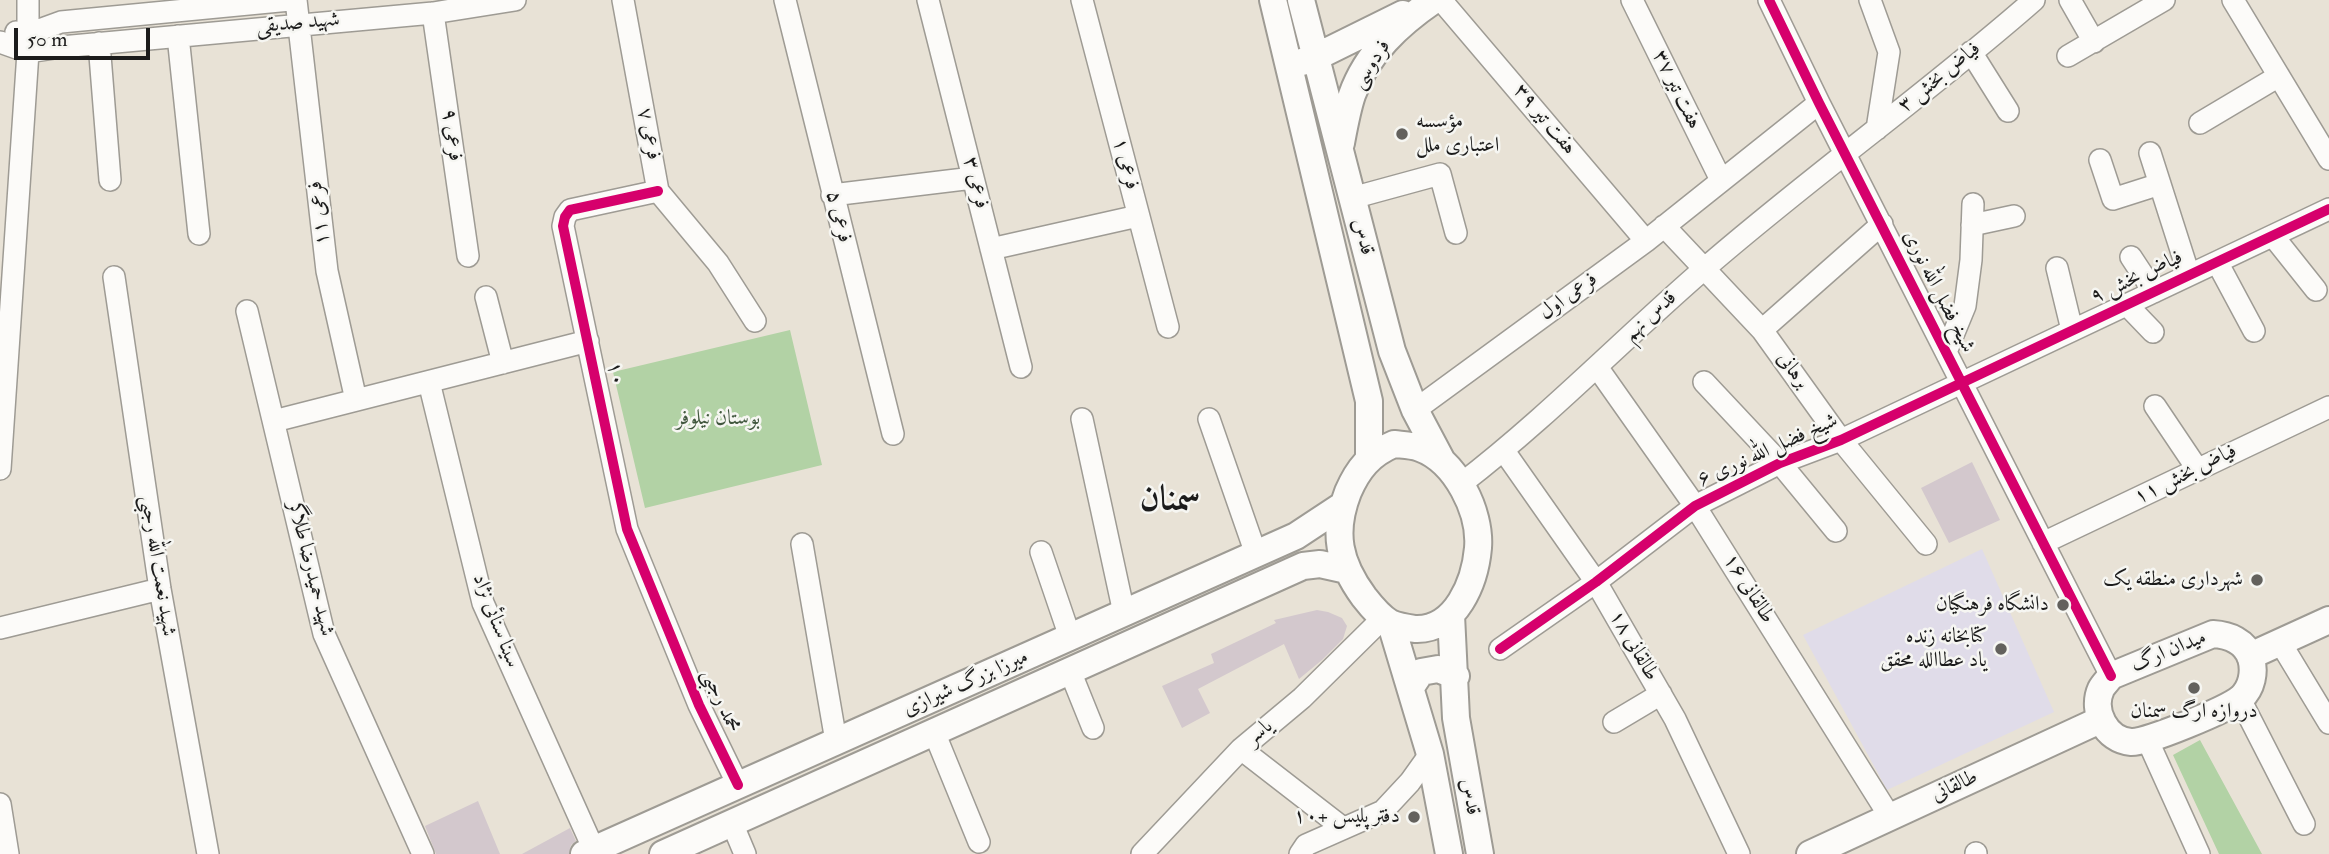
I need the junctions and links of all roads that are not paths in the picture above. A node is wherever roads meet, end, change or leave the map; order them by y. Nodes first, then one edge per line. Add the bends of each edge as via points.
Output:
1 (28, 0) edge
2 (290, 0) edge
3 (296, 0) edge
4 (515, 0) edge
5 (623, 0) edge
6 (785, 0) edge
7 (928, 0) edge
8 (1082, 0) edge
9 (1273, 0) edge
10 (1301, 0) edge
11 (1433, 0) edge
12 (1441, 0) edge
13 (1632, 0) edge
14 (1769, 0) edge
15 (1870, 0) edge
16 (2034, 0) edge
17 (2070, 0) edge
18 (2164, 0) edge
19 (2233, 0) edge
20 (211, 4) edge
21 (433, 13) junction
22 (298, 24) junction
23 (0, 28) edge
24 (177, 36) junction
25 (2094, 41) junction
26 (0, 42) edge
27 (28, 43) junction
28 (99, 43) junction
29 (1971, 52) junction
30 (2068, 57) dead end
31 (1316, 58) junction
32 (1290, 65) junction
33 (2279, 76) junction
34 (1819, 103) junction
35 (2008, 111) dead end
36 (2200, 123) dead end
37 (1877, 129) junction
38 (1339, 148) junction
39 (1844, 153) junction
40 (2150, 153) dead end
41 (2329, 159) edge
42 (2100, 160) dead end
43 (973, 178) junction
44 (110, 180) dead end
45 (1721, 180) junction
46 (2160, 184) junction
47 (658, 191) junction
48 (832, 195) junction
49 (1352, 198) junction
50 (2329, 209) edge
51 (1138, 216) junction
52 (2014, 216) dead end
53 (1882, 224) junction
54 (1664, 226) junction
55 (1456, 233) dead end
56 (199, 234) dead end
57 (2273, 236) junction
58 (1646, 241) junction
59 (991, 249) junction
60 (468, 256) dead end
61 (2131, 257) dead end
62 (2217, 262) junction
63 (2057, 268) dead end
64 (1703, 269) junction
65 (2189, 275) junction
66 (114, 277) dead end
67 (2316, 290) dead end
68 (2154, 292) junction
69 (486, 297) dead end
70 (2127, 304) junction
71 (247, 311) dead end
72 (755, 321) dead end
73 (1168, 327) dead end
74 (1762, 330) junction
75 (2072, 330) junction
76 (2254, 331) dead end
77 (5, 332) edge
78 (2153, 332) dead end
79 (588, 341) junction
80 (1946, 352) junction
81 (503, 363) junction
82 (1021, 367) dead end
83 (1597, 367) junction
84 (429, 382) junction
85 (1704, 382) dead end
86 (1962, 383) junction
87 (356, 400) junction
88 (2155, 406) dead end
89 (2329, 407) edge
90 (1415, 410) junction
91 (1082, 419) dead end
92 (1209, 419) dead end
93 (274, 421) junction
94 (893, 434) dead end
95 (1841, 440) junction
96 (1504, 451) junction
97 (1368, 458) junction
98 (1780, 463) junction
99 (0, 469) edge
100 (2197, 470) junction
101 (1453, 475) junction
102 (1343, 505) junction
103 (1695, 506) junction
104 (1836, 531) dead end
105 (2043, 543) junction
106 (802, 544) dead end
107 (1926, 544) dead end
108 (1041, 552) dead end
109 (1256, 554) junction
110 (1346, 570) junction
111 (1597, 582) junction
112 (160, 589) junction
113 (1136, 608) junction
114 (1451, 615) junction
115 (2329, 620) edge
116 (1387, 621) junction
117 (0, 628) edge
118 (669, 631) joint
119 (1158, 631) junction
120 (1070, 637) junction
121 (2280, 642) junction
122 (1500, 649) dead end
123 (2250, 656) junction
124 (1070, 671) junction
125 (1455, 676) junction
126 (2111, 676) junction
127 (1411, 687) junction
128 (1661, 694) junction
129 (2240, 699) junction
130 (2100, 720) junction
131 (1614, 722) dead end
132 (2329, 723) edge
133 (1093, 728) dead end
134 (934, 732) junction
135 (2147, 739) junction
136 (836, 741) junction
137 (1241, 749) junction
138 (1430, 754) junction
139 (738, 785) junction
140 (0, 804) edge
141 (1890, 817) junction
142 (732, 823) junction
143 (2304, 824) dead end
144 (1343, 828) junction
145 (979, 842) dead end
146 (589, 852) edge
147 (1818, 852) edge
148 (8, 854) edge
149 (208, 854) edge
150 (423, 854) edge
151 (663, 854) edge
152 (745, 854) edge
153 (1142, 854) edge
154 (1300, 854) edge
155 (1448, 854) edge
156 (1480, 854) edge
157 (1739, 854) edge
158 (2198, 854) edge

1 - 27 street
2 - 20 street, شهید صدیقی
3 - 22 street, فرعی ۱۱
4 - 21 street, شهید صدیقی
5 - 47 street, فرعی ۷
6 - 48 street, فرعی ۵
7 - 43 street, فرعی ۳
8 - 51 street, فرعی ۱
9 - 32 main road, قدس
10 - 31 main road, قدس
11 - 31 main road, فردوسی
11 - 38 main road, فردوسی via 1404,21 1374,55 1352,94
12 - 58 street, هفت تیر ۳۹
13 - 45 street, هفت تیر ۳۷
14 - 34 street, شیخ فضل الله نوری
15 - 37 street via 1889,52
16 - 29 street, فیاض بخش ۳
17 - 25 street
18 - 25 street
19 - 33 street
20 - 27 street, شهید صدیقی via 61,22
21 - 22 street, شهید صدیقی
21 - 60 street, فرعی ۹
22 - 24 street, شهید صدیقی
22 - 87 street, فرعی ۱۱ via 327,271
23 - 27 street, شهید صدیقی
24 - 28 street, شهید صدیقی
24 - 56 street
25 - 30 street
26 - 27 street, شهید صدیقی
27 - 28 street, شهید صدیقی
27 - 77 street
28 - 44 street
29 - 35 street
29 - 37 street, فیاض بخش ۳
31 - 32 main road, فردوسی
31 - 38 main road, قدس
32 - 97 main road, قدس via 1369,401
33 - 36 street
33 - 41 street
34 - 39 street, شیخ فضل الله نوری
34 - 45 street, فرعی اول
37 - 39 street, فیاض بخش ۳
38 - 49 main road, قدس
39 - 53 street, شیخ فضل الله نوری
39 - 64 street, قدس نهم
40 - 46 street
42 - 46 street via 2113,199
43 - 48 street
43 - 59 street, فرعی ۳
45 - 54 street, فرعی اول
46 - 65 street
47 - 72 street, فرعی ۷ via 718,263
47 - 79 street, ۱۰ via 570,210 565,217 563,226
48 - 94 street, فرعی ۵
49 - 55 street via 1440,174
49 - 90 main road, قدس via 1392,351
50 - 57 street, فیاض بخش ۹
51 - 59 street
51 - 73 street, فرعی ۱
52 - 80 street via 1973,215 1965,306
53 - 74 street
53 - 80 street, شیخ فضل الله نوری
54 - 58 street, فرعی اول
54 - 64 street, برهانی
57 - 62 street, فیاض بخش ۹
57 - 67 street
58 - 90 street, فرعی اول
59 - 82 street, فرعی ۳
61 - 68 street
62 - 65 street, فیاض بخش ۹
62 - 76 street
63 - 75 street
64 - 74 street, برهانی
64 - 83 street, قدس نهم
65 - 68 street, فیاض بخش ۹
66 - 112 street, شهید نعمت الله رجبی
68 - 70 street, فیاض بخش ۹
69 - 81 street
70 - 75 street, فیاض بخش ۹
70 - 78 street
71 - 93 street, شهید حمیدرضا طلاگر
74 - 95 street, برهانی
75 - 86 street, فیاض بخش ۹
77 - 99 street
79 - 81 street
79 - 118 street, ۱۰ via 627,529
80 - 86 street, شیخ فضل الله نوری
81 - 84 street
83 - 96 street, قدس نهم
83 - 103 street, طالقانی ۱۶
84 - 87 street
84 - 146 street, سینا سنائی نژاد via 483,603
85 - 98 street
86 - 95 street, شیخ فضل الله نوری ۶
86 - 105 street, شیخ فضل الله نوری
87 - 93 street
88 - 100 street
89 - 100 street, فیاض بخش ۱۱
90 - 101 main road, قدس
91 - 113 street
92 - 109 street
93 - 150 street, شهید حمیدرضا طلاگر via 324,634
95 - 98 street, شیخ فضل الله نوری ۶
95 - 107 street, برهانی
96 - 101 street, قدس نهم
96 - 111 street, طالقانی ۱۸
97 - 101 main road via 1394,444 1409,445 1423,449
97 - 102 main road
98 - 103 street, شیخ فضل الله نوری ۶
98 - 104 street
100 - 105 street, فیاض بخش ۱۱
101 - 114 main road via 1472,504 1478,547 1467,592
102 - 109 main road, میرزا بزرگ شیرازی via 1296,536
102 - 110 main road via 1339,526
103 - 111 street, شیخ فضل الله نوری ۶
103 - 141 street, طالقانی ۱۶
105 - 126 street, شیخ فضل الله نوری
106 - 136 street
108 - 120 street
109 - 113 main road, میرزا بزرگ شیرازی
110 - 116 main road
110 - 119 main road, میرزا بزرگ شیرازی via 1320,564 1303,566
111 - 122 street, شیخ فضل الله نوری ۶
111 - 128 street, طالقانی ۱۸
112 - 117 street
112 - 149 street, شهید نعمت الله رجبی
113 - 119 main road
113 - 120 main road, میرزا بزرگ شیرازی
114 - 116 main road via 1426,629
114 - 125 main road, قدس
115 - 121 main road
116 - 127 main road, قدس
116 - 137 street, یاسر
118 - 139 street, محمد رجبی
119 - 124 main road, میرزا بزرگ شیرازی
120 - 136 main road, میرزا بزرگ شیرازی
121 - 123 main road
121 - 132 street
123 - 126 main road, میدان ارگ via 2235,639 2213,634
123 - 129 main road via 2250,687
124 - 133 street
124 - 134 main road, میرزا بزرگ شیرازی
125 - 127 main road via 1438,669 1421,672
125 - 156 main road, قدس via 1456,718
126 - 130 main road, میدان ارگ via 2101,689
127 - 138 main road, قدس
128 - 131 street
128 - 157 street, طالقانی ۱۸
129 - 135 main road
129 - 143 street
130 - 135 main road via 2109,733 2130,742
130 - 141 main road, طالقانی
134 - 142 main road, میرزا بزرگ شیرازی
134 - 145 street
135 - 158 street
136 - 139 main road, میرزا بزرگ شیرازی
137 - 144 street
137 - 153 street, یاسر
138 - 144 street via 1383,811
138 - 155 main road, قدس
139 - 146 main road, میرزا بزرگ شیرازی
140 - 148 street
141 - 147 main road, طالقانی
142 - 151 main road, میرزا بزرگ شیرازی
142 - 152 street
144 - 154 street via 1306,845

